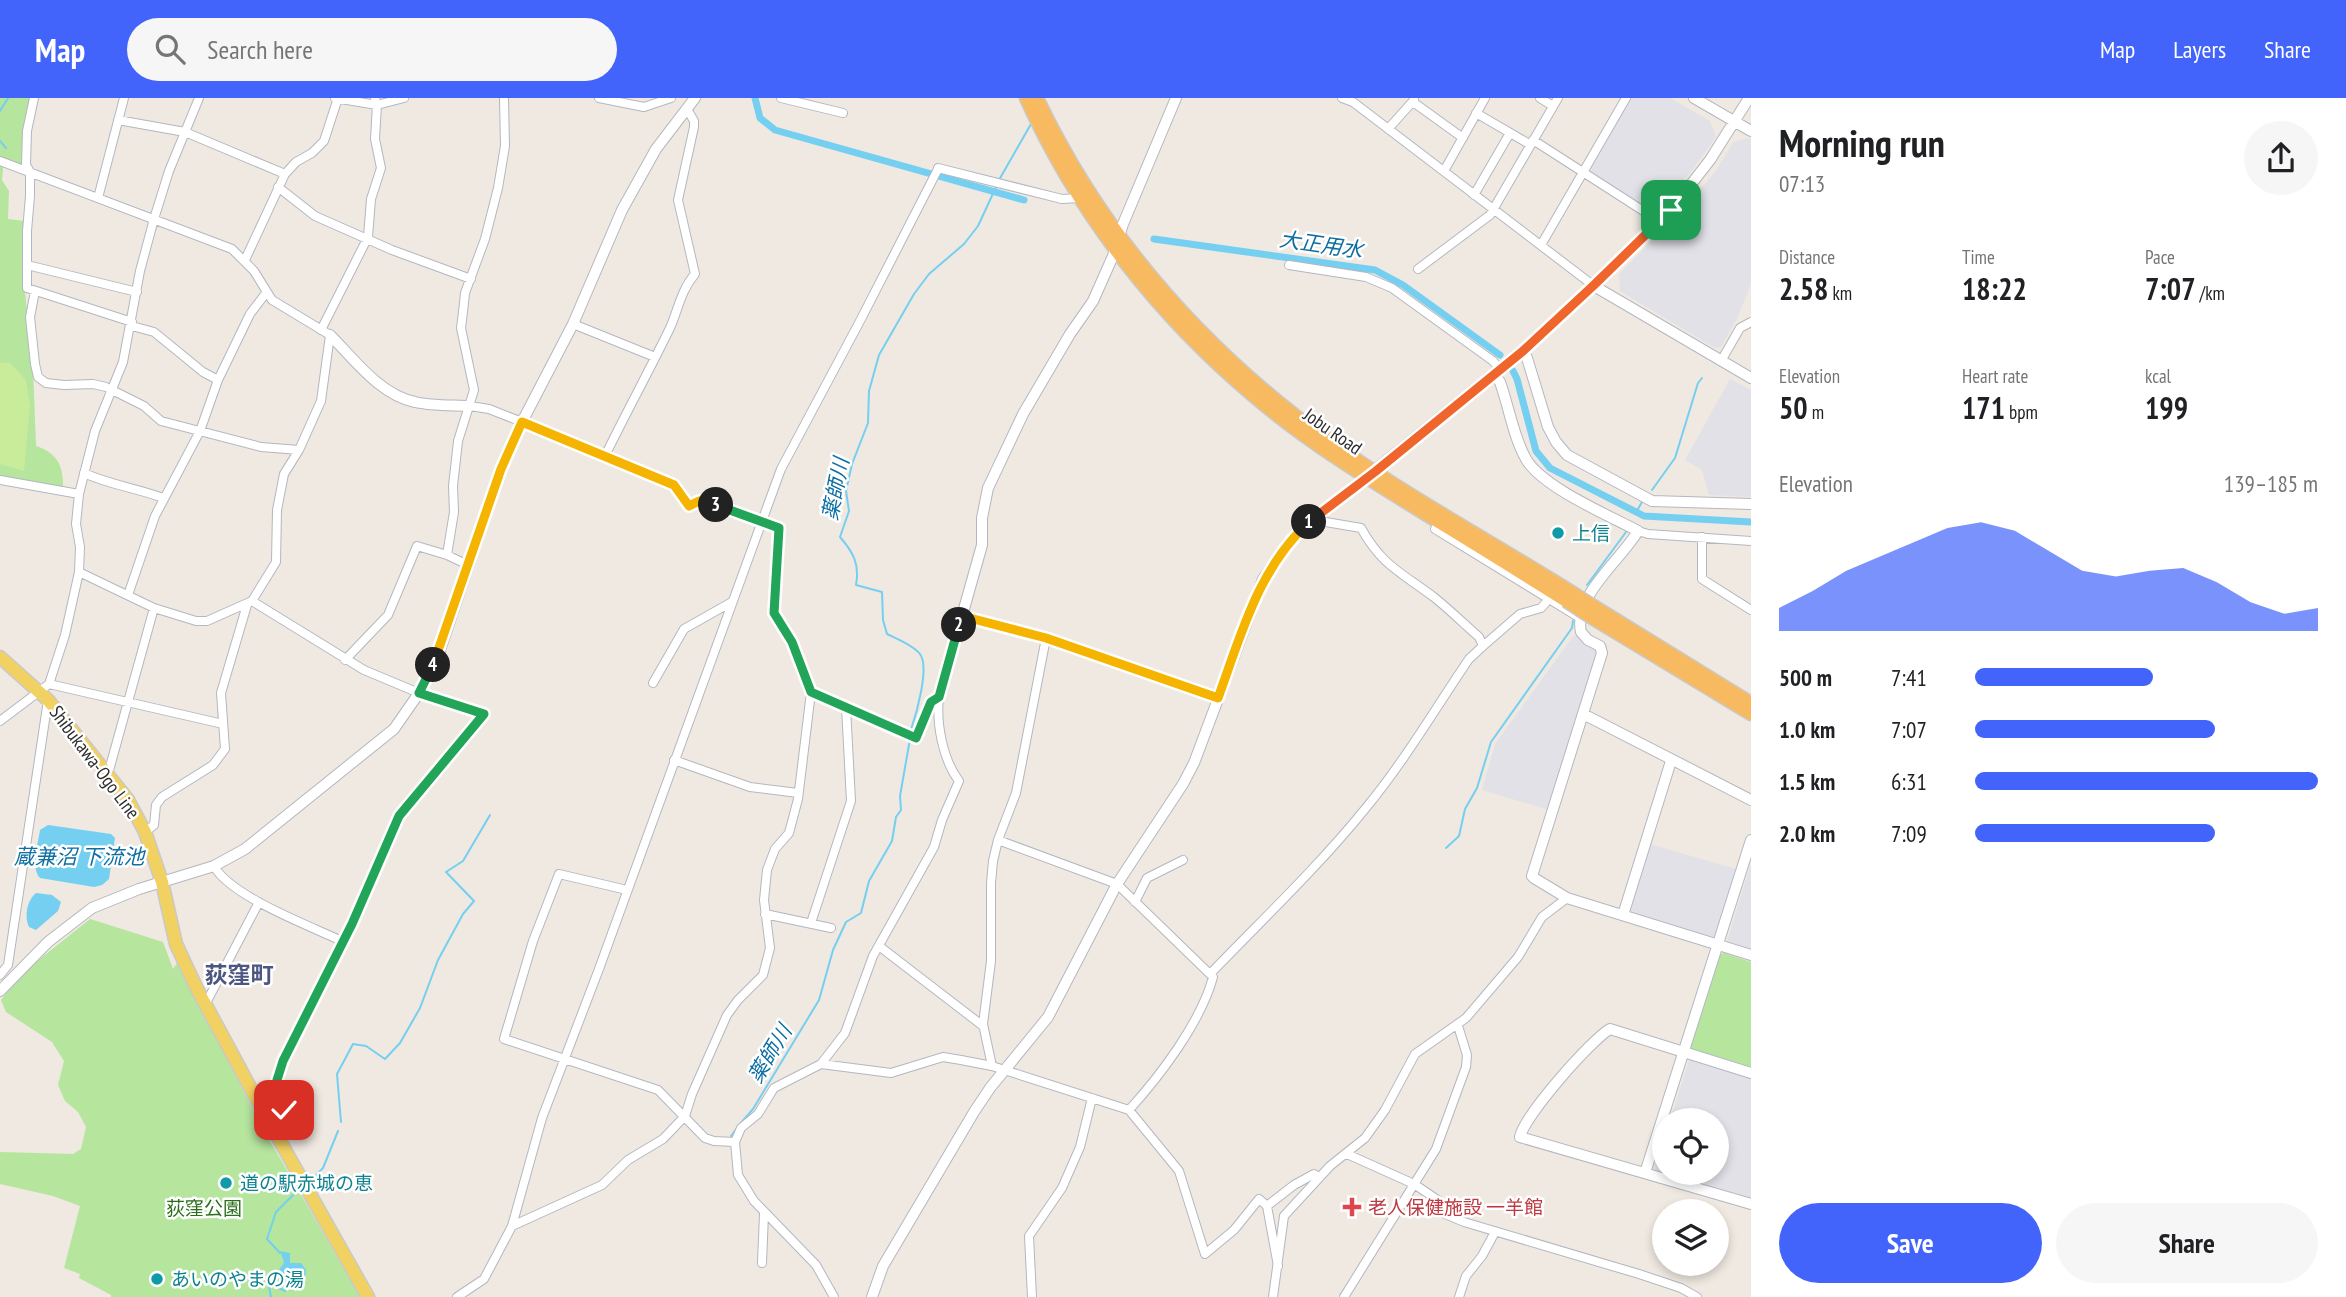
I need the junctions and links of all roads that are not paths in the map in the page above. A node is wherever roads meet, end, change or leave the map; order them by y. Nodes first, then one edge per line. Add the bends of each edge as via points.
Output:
1 (34, 98) edge
2 (124, 98) edge
3 (198, 98) edge
4 (337, 98) edge
5 (404, 98) edge
6 (504, 98) edge
7 (599, 98) edge
8 (671, 98) edge
9 (695, 98) edge
10 (781, 98) edge
11 (1176, 98) edge
12 (1342, 98) edge
13 (1485, 98) edge
14 (1540, 98) edge
15 (1626, 98) edge
16 (1694, 98) edge
17 (1749, 98) edge
18 (1030, 99) edge
19 (1415, 100) edge
20 (376, 101) edge
21 (1555, 102) edge
22 (687, 109) junction
23 (843, 113) dead end
24 (1476, 113) junction
25 (1041, 119) junction
26 (118, 120) junction
27 (1734, 121) junction
28 (1388, 130) junction
29 (185, 131) junction
30 (1751, 131) edge
31 (1510, 133) junction
32 (1463, 138) junction
33 (1532, 143) junction
34 (0, 161) edge
35 (1444, 171) junction
36 (30, 172) junction
37 (1583, 172) junction
38 (285, 174) junction
39 (278, 187) junction
40 (1475, 195) junction
41 (98, 198) junction
42 (1080, 198) junction
43 (1494, 210) junction
44 (153, 219) junction
45 (1659, 221) junction
46 (368, 237) junction
47 (1117, 242) junction
48 (1541, 245) junction
49 (245, 260) junction
50 (27, 265) junction
51 (1289, 265) dead end
52 (1419, 269) dead end
53 (471, 279) junction
54 (1594, 285) junction
55 (34, 291) junction
56 (137, 292) junction
57 (266, 293) junction
58 (1751, 322) edge
59 (132, 324) junction
60 (573, 324) junction
61 (325, 332) junction
62 (1523, 351) junction
63 (655, 358) junction
64 (1721, 361) junction
65 (1497, 371) junction
66 (1751, 379) edge
67 (218, 380) junction
68 (111, 391) junction
69 (470, 406) junction
70 (522, 422) junction
71 (200, 431) junction
72 (299, 450) junction
73 (605, 456) junction
74 (84, 473) junction
75 (1371, 474) junction
76 (0, 480) edge
77 (79, 494) junction
78 (163, 498) junction
79 (1751, 504) edge
80 (1315, 517) junction
81 (761, 520) junction
82 (1439, 522) junction
83 (1638, 531) junction
84 (1702, 537) junction
85 (1751, 541) edge
86 (447, 555) junction
87 (468, 565) junction
88 (79, 572) junction
89 (128, 595) junction
90 (1568, 596) junction
91 (1549, 599) junction
92 (249, 603) junction
93 (730, 603) junction
94 (154, 608) junction
95 (1751, 610) edge
96 (1588, 613) junction
97 (962, 616) junction
98 (1046, 638) junction
99 (1483, 646) junction
100 (0, 657) edge
101 (345, 660) junction
102 (653, 683) dead end
103 (45, 691) junction
104 (811, 692) junction
105 (419, 693) junction
106 (939, 697) junction
107 (1218, 698) junction
108 (128, 702) junction
109 (1751, 703) edge
110 (846, 707) junction
111 (1751, 714) edge
112 (1582, 716) junction
113 (0, 721) edge
114 (223, 724) junction
115 (674, 760) junction
116 (1671, 761) junction
117 (108, 774) junction
118 (798, 793) junction
119 (1751, 800) edge
120 (145, 832) junction
121 (1751, 839) edge
122 (998, 840) junction
123 (1184, 860) dead end
124 (214, 866) junction
125 (162, 882) junction
126 (1117, 884) junction
127 (627, 890) junction
128 (1567, 898) junction
129 (259, 902) junction
130 (1135, 902) junction
131 (765, 914) junction
132 (1623, 915) junction
133 (811, 923) junction
134 (831, 928) dead end
135 (342, 941) junction
136 (1718, 945) junction
137 (879, 946) junction
138 (1751, 955) edge
139 (1211, 973) junction
140 (3, 977) edge
141 (0, 991) edge
142 (205, 1004) junction
143 (1458, 1026) junction
144 (983, 1027) junction
145 (1683, 1051) junction
146 (564, 1060) junction
147 (821, 1064) junction
148 (992, 1066) junction
149 (1004, 1070) junction
150 (1751, 1073) edge
151 (1092, 1098) junction
152 (1129, 1110) junction
153 (685, 1116) junction
154 (270, 1124) junction
155 (735, 1142) junction
156 (1347, 1154) junction
157 (1645, 1173) junction
158 (1318, 1177) junction
159 (1414, 1184) junction
160 (1751, 1204) edge
161 (1268, 1206) junction
162 (764, 1214) junction
163 (512, 1226) junction
164 (1495, 1232) junction
165 (762, 1264) dead end
166 (1278, 1266) junction
167 (368, 1297) edge
168 (457, 1297) edge
169 (834, 1297) edge
170 (872, 1297) edge
171 (1032, 1297) edge
172 (1273, 1297) edge
173 (1344, 1297) edge
174 (1459, 1297) edge
175 (1698, 1297) edge

1 - 36 street via 27,131
2 - 26 street
3 - 29 street
4 - 20 street
4 - 38 street via 324,141
5 - 20 street
6 - 53 street via 505,146 498,188
7 - 8 street via 644,107
9 - 22 street
10 - 23 street
11 - 47 street
12 - 28 street
13 - 24 street
14 - 21 street
15 - 37 street
16 - 27 street
17 - 27 street
18 - 25 highway, Jobu Road
19 - 28 street
19 - 32 street
20 - 46 street via 375,139 381,168 371,199
21 - 33 street
22 - 60 street via 656,149 622,210
22 - 63 street via 694,127 678,206 695,274
24 - 31 street
24 - 32 street
25 - 42 highway, Jobu Road
25 - 47 highway, Jobu Road
26 - 29 street
26 - 41 street
27 - 30 street
27 - 45 street via 1710,160
28 - 35 street
29 - 38 street
29 - 44 street
31 - 33 street
31 - 40 street
32 - 35 street
33 - 37 street
33 - 43 street
34 - 36 street
35 - 40 street
36 - 41 street
36 - 50 street
37 - 45 street
37 - 48 street
38 - 39 street
39 - 46 street via 315,216
39 - 49 street
40 - 43 street
41 - 44 street
42 - 47 highway, Jobu Road
42 - 81 street via 1062,199 938,168 781,469
43 - 48 street
43 - 52 street
44 - 49 street via 232,249
44 - 56 street
45 - 54 street
46 - 53 street
46 - 61 street
47 - 75 highway, Jobu Road via 1178,325 1213,359 1309,439
47 - 97 street via 1093,301 1023,414 988,488 982,545
48 - 54 street
49 - 57 street
50 - 55 street via 27,288
50 - 56 street
51 - 65 street via 1366,277 1392,288 1493,361
53 - 69 street via 461,328 474,390
54 - 62 street
54 - 64 street
55 - 59 street
55 - 68 street via 30,317 38,377 46,383 93,384
56 - 59 street
57 - 61 street
57 - 67 street via 250,314
58 - 64 street via 1740,328
59 - 67 street via 154,332
59 - 68 street
60 - 63 street
60 - 70 street
61 - 69 street via 399,398
61 - 72 street via 321,401
62 - 65 street
62 - 79 street via 1548,426 1567,455 1652,501
63 - 73 street
64 - 66 street
65 - 75 street
65 - 83 street via 1524,456 1533,469
67 - 71 street
68 - 71 street via 144,406 161,421
68 - 74 street
69 - 70 street
69 - 86 street via 458,441
70 - 73 street
70 - 87 street
71 - 72 street via 261,447
71 - 78 street
72 - 92 street via 284,474 277,510 276,562
73 - 81 street via 674,485 689,506 699,501 710,503
74 - 77 street
74 - 78 street
75 - 80 street
75 - 82 highway, Jobu Road
75 - 90 highway, Jobu Road
76 - 77 street
77 - 88 street
78 - 89 street
80 - 99 street via 1361,528 1375,553 1437,600 1479,637
80 - 107 street via 1295,535 1263,579
81 - 93 street
81 - 104 street via 779,528 774,613 792,642
82 - 90 highway, Jobu Road
82 - 91 street via 1435,529
83 - 84 street
83 - 96 street via 1583,603
84 - 85 street
84 - 95 street via 1702,579
86 - 87 street
86 - 101 street via 417,546 388,615
87 - 105 street via 439,653
88 - 89 street
88 - 103 street via 65,635
89 - 94 street
90 - 96 highway, Jobu Road, bridge
91 - 96 street
91 - 99 street via 1541,608 1520,614
92 - 94 street via 207,621
92 - 101 street
92 - 114 street via 221,693
93 - 102 street via 684,629
93 - 115 street
94 - 108 street
96 - 109 highway, Jobu Road
96 - 111 highway, Jobu Road
96 - 112 street via 1579,627 1583,636 1602,649
97 - 98 street
97 - 106 street
98 - 107 street
98 - 122 street via 1016,793
99 - 139 street via 1469,659 1364,810
100 - 103 main road, Shibukawa-Ogo Line
101 - 105 street
103 - 108 street
103 - 113 street
103 - 117 main road, Shibukawa-Ogo Line
103 - 140 street
104 - 110 street
104 - 118 street
105 - 124 street via 394,729 372,749 245,849
105 - 135 street via 484,714 399,816
106 - 110 street via 931,702 916,738
106 - 137 street via 944,745 951,771 959,781 934,847
107 - 126 street via 1194,764
108 - 114 street
108 - 117 street
110 - 133 street via 851,801
112 - 116 street
112 - 128 street via 1532,876
114 - 120 street via 225,749 213,765 162,797 156,805 154,825
115 - 118 street via 750,787
115 - 127 street
116 - 119 street
116 - 132 street
117 - 120 main road, Shibukawa-Ogo Line
118 - 131 street via 789,833 775,849 767,870
120 - 125 main road, Shibukawa-Ogo Line
121 - 136 street
122 - 126 street
122 - 144 street via 991,883
123 - 130 street via 1147,878
124 - 125 street
124 - 129 street via 222,877
125 - 140 street via 92,908
125 - 142 main road, Shibukawa-Ogo Line via 176,944
126 - 130 street
126 - 149 street via 1062,994
127 - 146 street
127 - 146 street via 559,874 547,905 504,1039
128 - 132 street
128 - 143 street via 1542,917 1518,957
129 - 135 street
129 - 142 street
130 - 139 street
131 - 133 street
131 - 153 street via 769,947 763,975 727,1015
132 - 136 street
133 - 134 street
135 - 154 street via 283,1061 277,1080 284,1113
136 - 138 street
136 - 145 street
137 - 144 street
137 - 147 street via 845,1033
139 - 152 street via 1207,1000 1153,1085
140 - 141 street
142 - 154 main road, Shibukawa-Ogo Line
143 - 156 street via 1415,1055 1385,1110
143 - 159 street via 1466,1067 1436,1149
144 - 148 street
145 - 150 street
145 - 157 street
145 - 157 street via 1610,1029 1577,1060 1520,1133 1520,1137
146 - 153 street via 657,1090
146 - 163 street via 538,1131
147 - 148 street via 891,1073 943,1058
147 - 155 street via 774,1088
148 - 149 street
149 - 151 street
149 - 170 street via 883,1266
151 - 152 street
151 - 171 street via 1080,1147 1062,1188 1029,1236
152 - 161 street via 1180,1171 1205,1254 1234,1230 1259,1199
153 - 155 street via 705,1138
153 - 163 street via 663,1139 628,1160 602,1185
154 - 167 main road, Shibukawa-Ogo Line
155 - 162 street via 738,1175
156 - 158 street
156 - 159 street
157 - 160 street
158 - 161 street via 1314,1174 1294,1185
158 - 166 street via 1284,1216
159 - 164 street via 1442,1203 1446,1214
159 - 173 street
161 - 166 street
162 - 165 street
162 - 169 street via 816,1265
163 - 168 street via 484,1279
164 - 174 street via 1466,1276
164 - 175 street via 1639,1274
166 - 172 street

